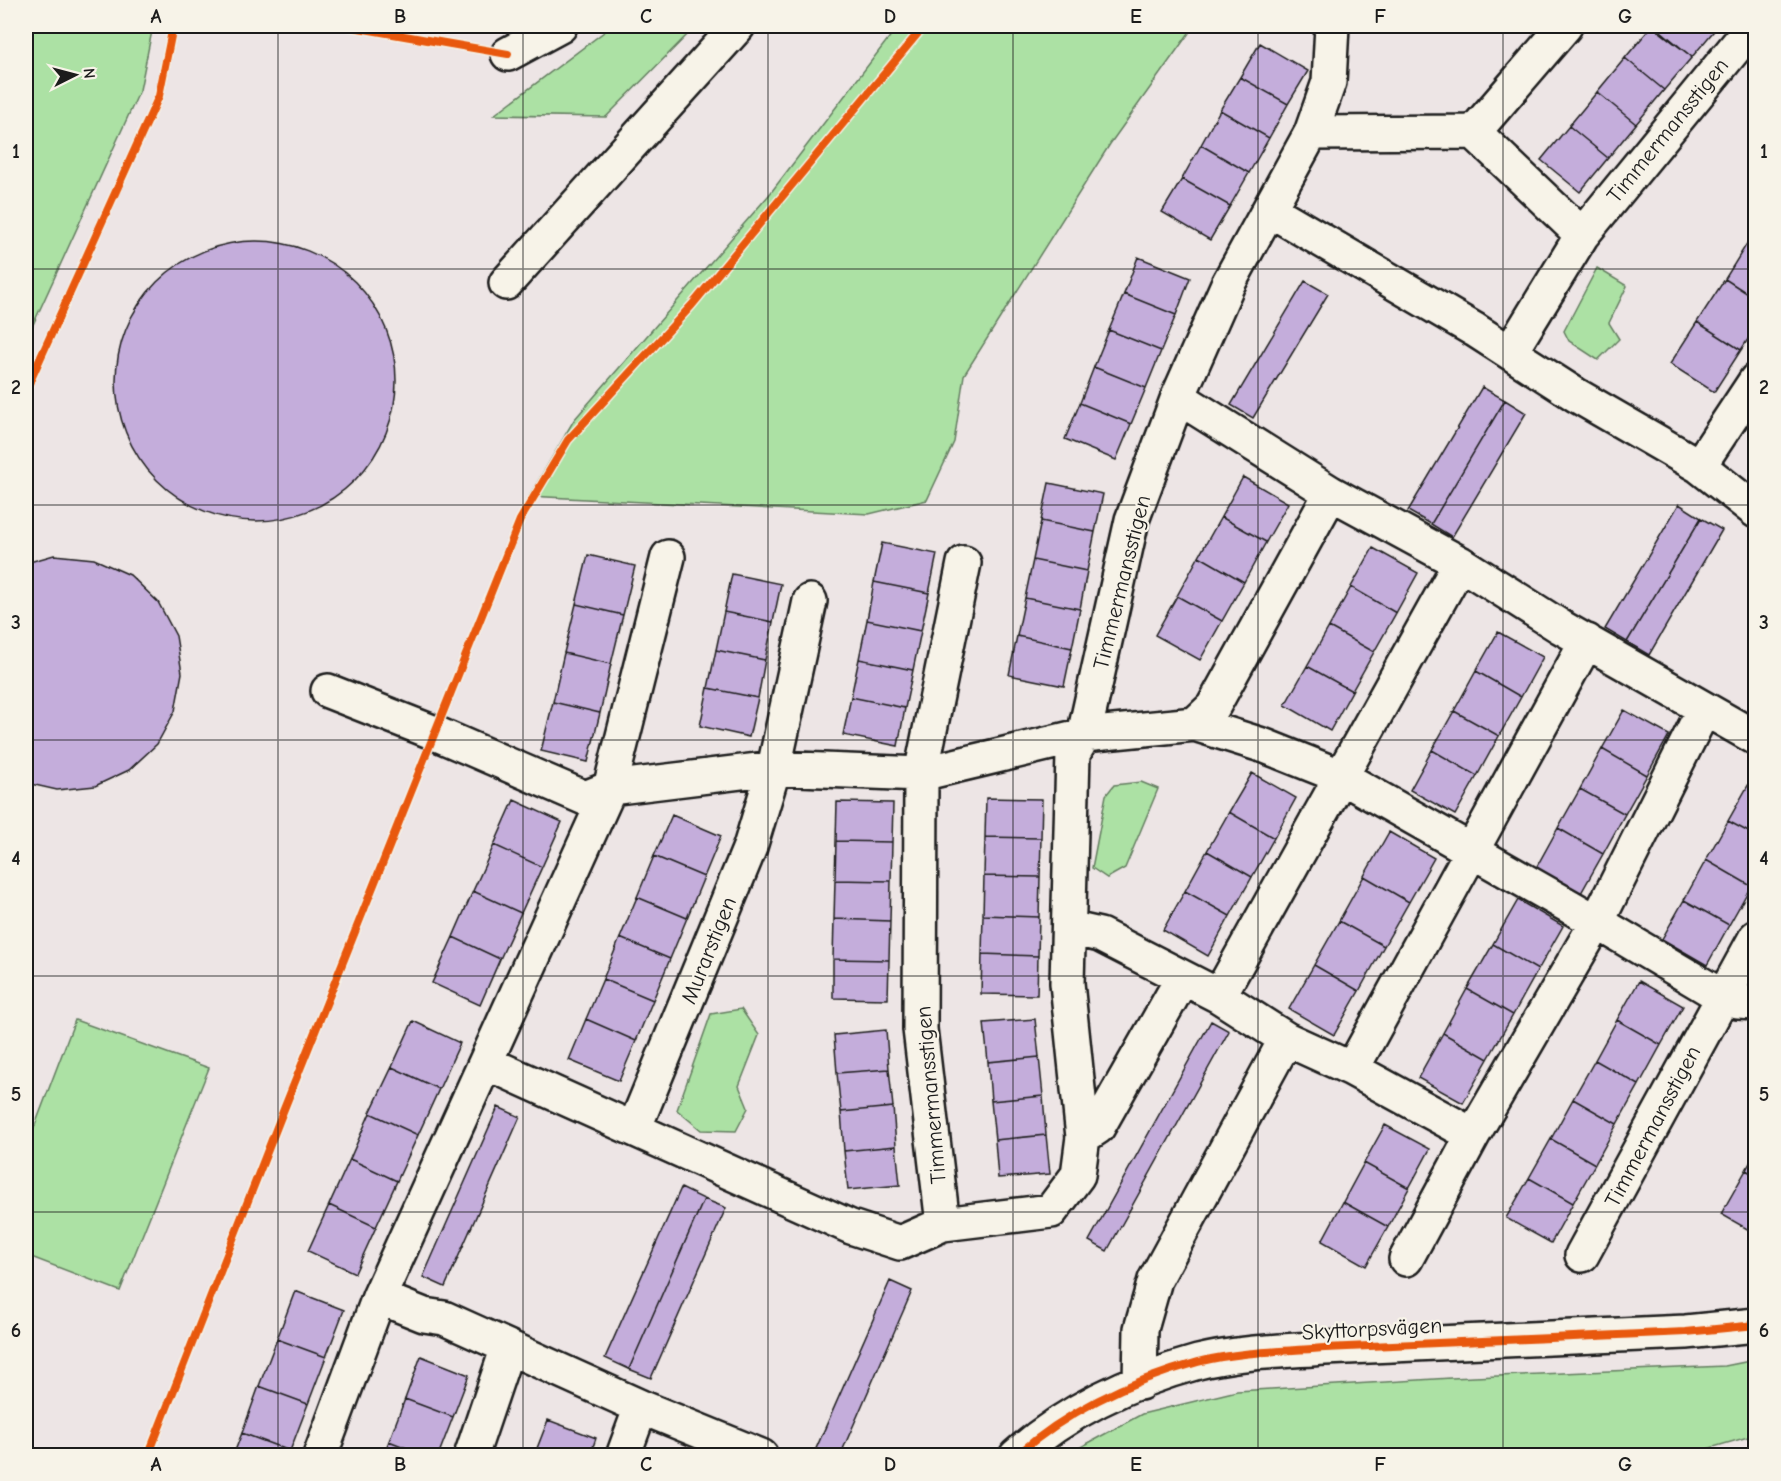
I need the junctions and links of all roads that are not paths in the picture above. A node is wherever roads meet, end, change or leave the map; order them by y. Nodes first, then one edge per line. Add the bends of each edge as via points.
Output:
1 (560, 26) edge
2 (738, 26) edge
3 (1332, 26) edge
4 (1565, 26) edge
5 (1753, 26) edge
6 (507, 54) road end
7 (1474, 132) junction
8 (1311, 133) junction
9 (1270, 210) junction
10 (1582, 235) junction
11 (506, 283) dead end
12 (1511, 351) junction
13 (1755, 380) edge
14 (1178, 397) junction
15 (1700, 466) junction
16 (1331, 493) junction
17 (1755, 511) edge
18 (668, 557) dead end
19 (964, 563) dead end
20 (1460, 563) junction
21 (810, 601) dead end
22 (1587, 641) junction
23 (328, 691) dead end
24 (1704, 709) junction
25 (1195, 724) junction
26 (1084, 735) junction
27 (1755, 738) edge
28 (774, 768) junction
29 (921, 774) junction
30 (1340, 776) junction
31 (610, 788) junction
32 (1469, 852) junction
33 (1598, 922) junction
34 (1069, 928) junction
35 (1755, 937) edge
36 (1182, 979) junction
37 (1219, 996) junction
38 (1722, 997) junction
39 (1755, 1003) edge
40 (1286, 1039) junction
41 (487, 1063) junction
42 (1352, 1069) junction
43 (634, 1129) junction
44 (1473, 1136) junction
45 (1083, 1137) junction
46 (943, 1224) junction
47 (1582, 1256) dead end
48 (1406, 1259) dead end
49 (379, 1297) junction
50 (1755, 1325) edge
51 (508, 1347) junction
52 (1140, 1383) junction
53 (641, 1407) junction
54 (320, 1455) edge
55 (471, 1455) edge
56 (622, 1455) edge
57 (760, 1455) edge
58 (1016, 1455) edge

1 - 6 street
2 - 11 street
3 - 8 street, Timmermansstigen via 1329,82
4 - 7 street
5 - 10 street, Timmermansstigen
7 - 8 street
7 - 10 street
8 - 9 street, Timmermansstigen
9 - 12 street
9 - 14 street, Timmermansstigen via 1228,284
10 - 12 street, Timmermansstigen
12 - 15 street via 1576,395
13 - 15 street
14 - 16 street
14 - 26 street, Timmermansstigen via 1132,520
15 - 17 street
16 - 20 street
16 - 25 street via 1213,707
18 - 31 street
19 - 29 street, Timmermansstigen
20 - 22 street
20 - 30 street
21 - 28 street, Murarstigen
22 - 24 street
22 - 32 street
23 - 31 street via 585,798
24 - 27 street
24 - 33 street
25 - 26 street
25 - 30 street
26 - 29 street
26 - 34 street, Timmermansstigen via 1074,754
28 - 29 street
28 - 31 street
28 - 43 street, Murarstigen via 750,847
29 - 46 street, Timmermansstigen via 920,1029
30 - 32 street
30 - 37 street
31 - 41 street
32 - 33 street
32 - 42 street
33 - 38 street
33 - 44 street
34 - 36 street via 1101,935
34 - 45 street, Timmermansstigen via 1067,983
35 - 38 street, Timmermansstigen
36 - 37 street
36 - 45 street via 1098,1127
37 - 40 street
38 - 39 street
38 - 47 street, Timmermansstigen
40 - 42 street
40 - 52 street via 1155,1280 1141,1329
41 - 43 street
41 - 49 street
42 - 44 street
43 - 46 street via 851,1227 900,1243
44 - 48 street
45 - 46 street, Timmermansstigen via 1078,1175 1051,1211
49 - 51 street via 424,1315 444,1318
49 - 54 street
50 - 52 street, Skyttorpsvägen via 1686,1332 1270,1352 1198,1362
51 - 53 street
51 - 55 street
52 - 58 street, Skyttorpsvägen via 1091,1403
53 - 56 street
53 - 57 street

